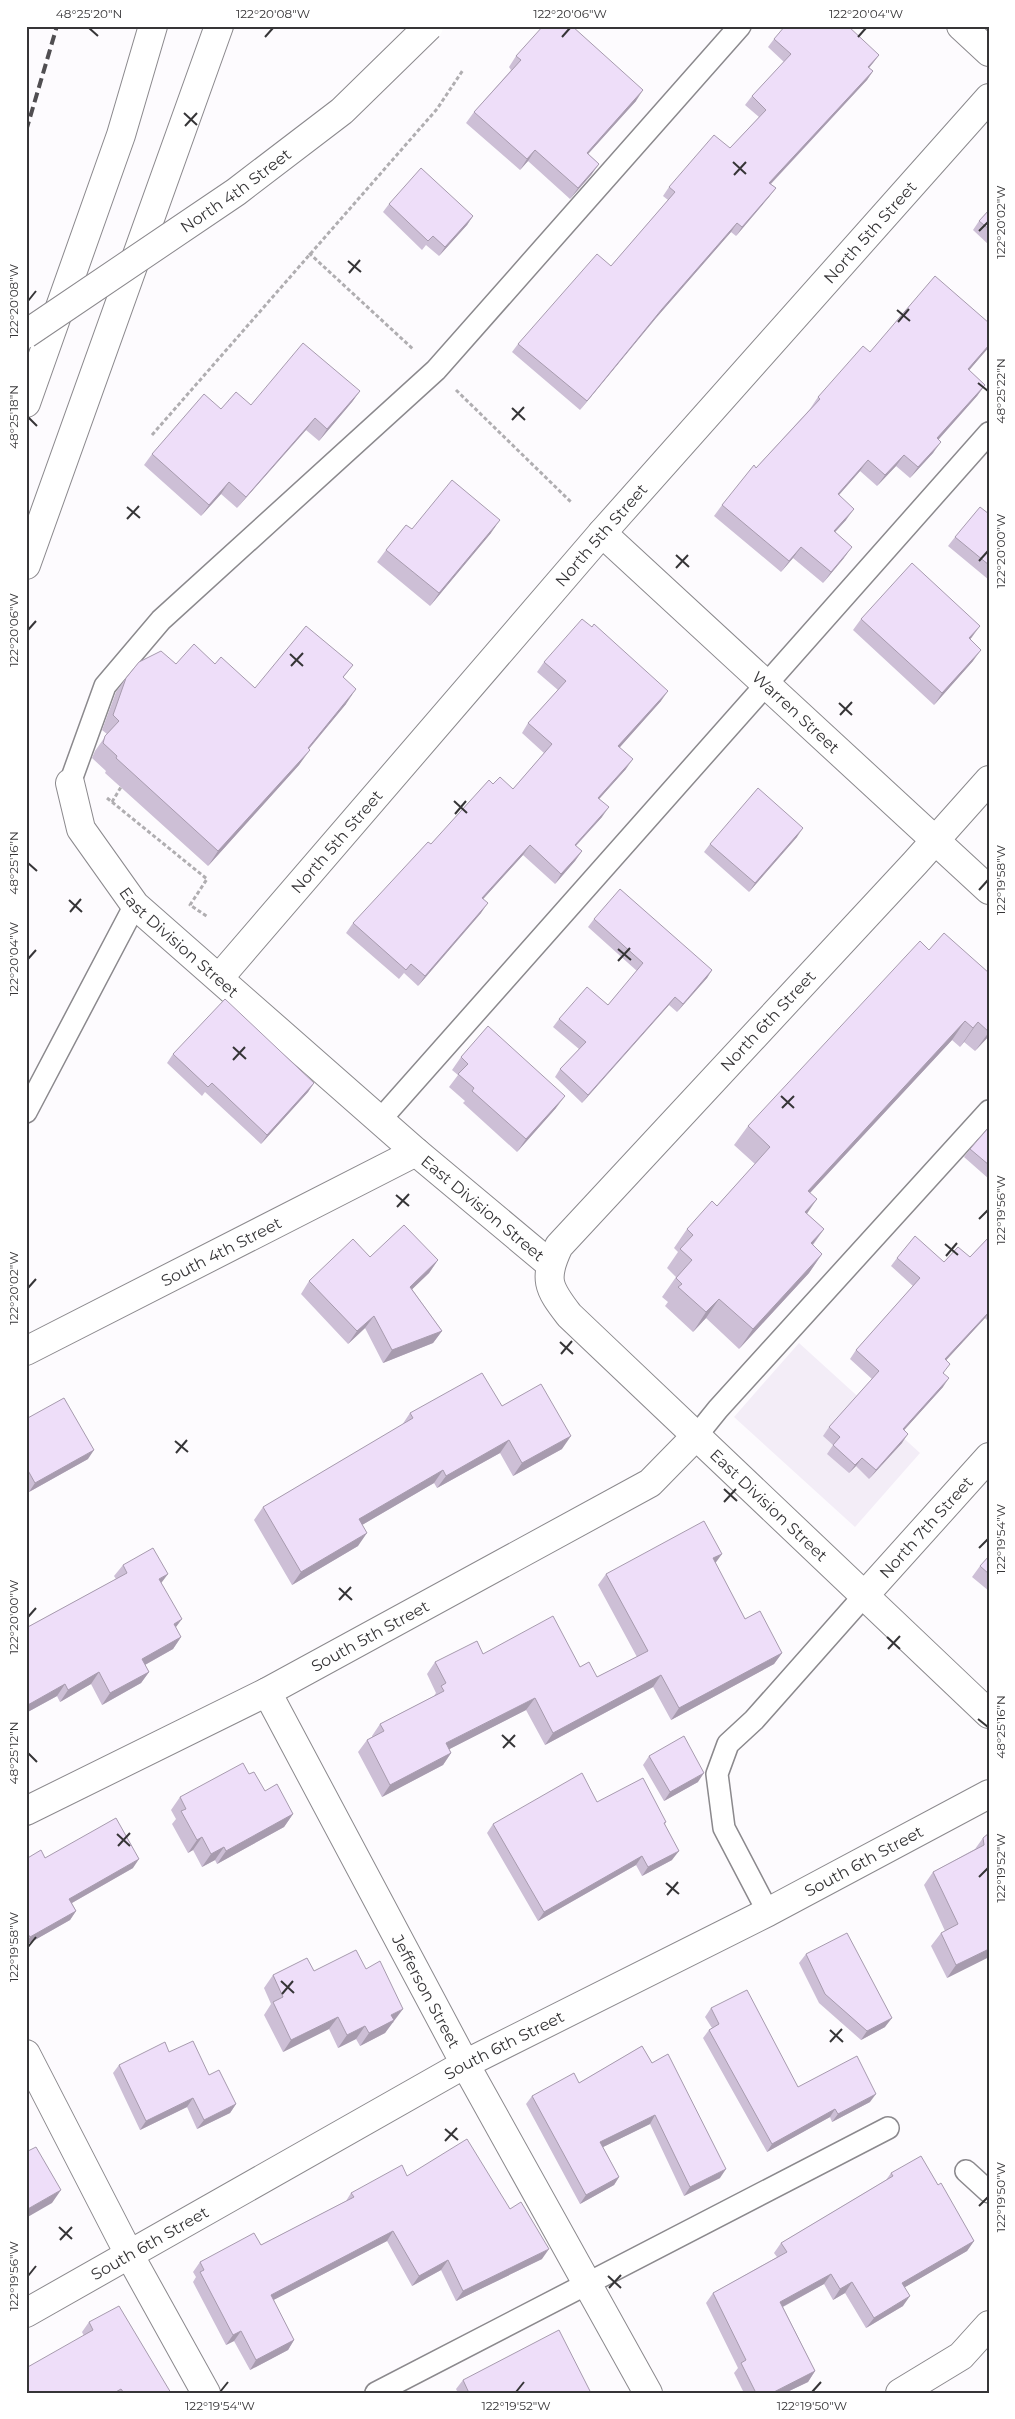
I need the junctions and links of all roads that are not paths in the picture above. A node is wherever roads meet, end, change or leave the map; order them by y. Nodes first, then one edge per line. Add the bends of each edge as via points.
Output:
1 (154, 26) edge
2 (219, 26) edge
3 (429, 26) edge
4 (740, 26) edge
5 (961, 26) edge
6 (989, 52) edge
7 (989, 98) edge
8 (26, 334) edge
9 (26, 404) edge
10 (989, 433) edge
11 (602, 533) junction
12 (26, 565) edge
13 (766, 686) junction
14 (989, 780) edge
15 (70, 784) joint
16 (934, 841) junction
17 (989, 890) edge
18 (135, 905) junction
19 (219, 978) junction
20 (989, 1111) edge
21 (26, 1112) edge
22 (380, 1120) junction
23 (416, 1152) junction
24 (550, 1264) junction
25 (26, 1351) edge
26 (697, 1435) junction
27 (989, 1457) edge
28 (864, 1597) junction
29 (267, 1692) junction
30 (989, 1714) edge
31 (989, 1794) edge
32 (26, 1811) edge
33 (768, 1912) junction
34 (26, 2054) edge
35 (465, 2064) junction
36 (888, 2128) dead end
37 (966, 2171) dead end
38 (989, 2192) edge
39 (130, 2256) junction
40 (587, 2284) junction
41 (26, 2313) edge
42 (989, 2325) edge
43 (206, 2393) edge
44 (376, 2393) edge
45 (648, 2393) edge
46 (900, 2393) edge

1 - 9 main road via 121,135
2 - 12 main road
3 - 8 main road, North 4th Street, bridge via 342,111 259,175
4 - 15 lane via 436,370 161,620 105,686
5 - 6 main road
7 - 11 main road, North 5th Street
10 - 13 lane
11 - 13 main road, Warren Street
11 - 19 main road, North 5th Street
13 - 16 main road, Warren Street
13 - 22 lane
14 - 16 main road, North 6th Street
15 - 18 main road, East Division Street via 81,829
16 - 17 main road, Warren Street
16 - 24 main road, North 6th Street via 559,1246
18 - 19 main road, East Division Street
18 - 21 lane
19 - 22 main road, East Division Street
20 - 26 lane
22 - 23 main road, East Division Street
23 - 24 main road, East Division Street
23 - 25 main road, South 4th Street
24 - 26 main road, East Division Street via 553,1294 569,1315
26 - 28 main road, East Division Street
26 - 29 main road, South 5th Street via 650,1483
27 - 28 main road, North 7th Street
28 - 30 main road, East Division Street
28 - 33 lane via 754,1720 728,1744 717,1774 724,1828
29 - 32 main road, South 5th Street
29 - 35 main road, Jefferson Street
31 - 33 main road, South 6th Street
33 - 35 main road, South 6th Street
34 - 39 main road
35 - 39 main road, South 6th Street
35 - 40 main road, Jefferson Street
36 - 40 lane
37 - 38 lane
39 - 41 main road, South 6th Street
39 - 43 main road
40 - 44 lane
40 - 45 main road, Jefferson Street
42 - 46 main road via 961,2356

